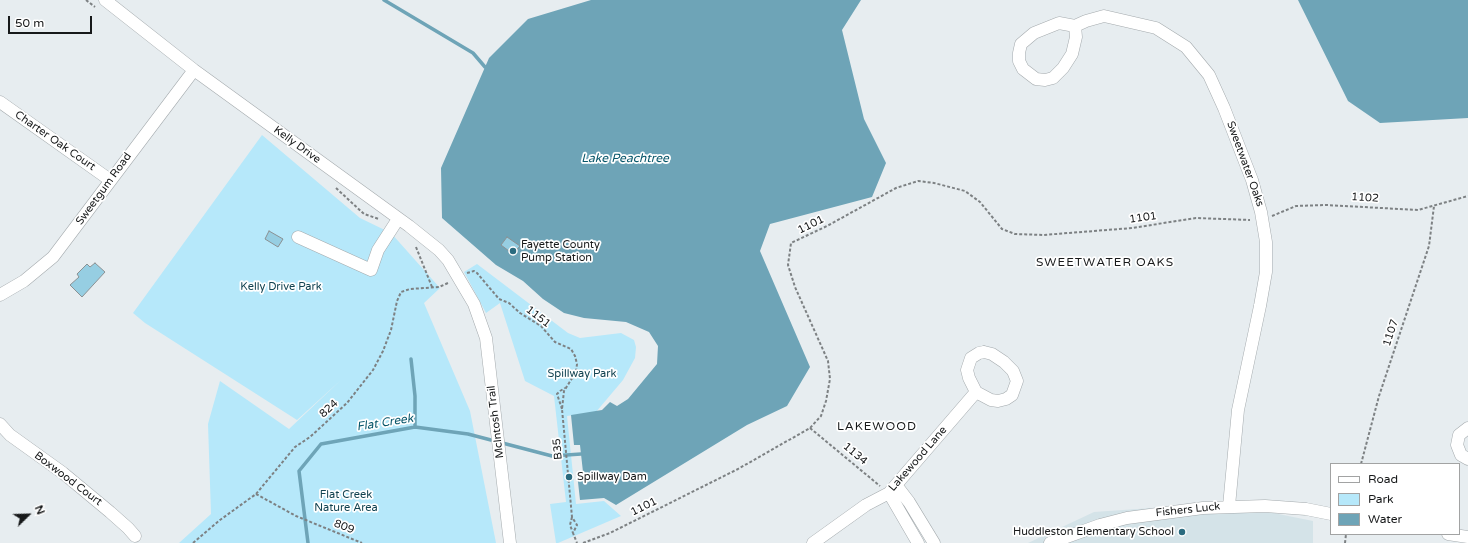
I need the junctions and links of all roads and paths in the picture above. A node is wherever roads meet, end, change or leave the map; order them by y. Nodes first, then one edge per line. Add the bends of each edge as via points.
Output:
1 (105, 0) edge
2 (1075, 26) junction
3 (194, 70) junction
4 (0, 102) edge
5 (110, 180) junction
6 (1468, 196) edge
7 (1434, 206) junction
8 (398, 219) junction
9 (1262, 220) junction
10 (298, 237) dead end
11 (466, 273) dead end
12 (449, 282) dead end
13 (0, 295) edge
14 (474, 304) joint
15 (566, 388) junction
16 (976, 392) junction
17 (562, 409) junction
18 (564, 417) joint
19 (0, 424) edge
20 (810, 428) junction
21 (1468, 428) edge
22 (1468, 459) edge
23 (1361, 463) edge
24 (893, 489) junction
25 (256, 494) junction
26 (1230, 506) junction
27 (1330, 514) edge
28 (572, 517) junction
29 (573, 533) junction
30 (1455, 535) edge
31 (135, 536) dead end
32 (1468, 537) edge
33 (193, 543) edge
34 (362, 543) edge
35 (510, 543) edge
36 (577, 543) edge
37 (583, 543) edge
38 (813, 543) edge
39 (918, 543) edge
40 (934, 543) edge
41 (1050, 543) edge

1 - 3 street, Kelly Drive
2 - 2 street via 1059,22 1034,33 1021,44 1019,52 1023,69 1036,79 1053,78 1064,68 1072,54 1076,37
2 - 9 street, Sweetwater Oaks via 1086,20 1104,16 1126,20 1156,28 1186,47 1209,75 1224,108 1252,180
3 - 5 street, Sweetgum Road
3 - 8 street, Kelly Drive
4 - 5 street, Charter Oak Court
5 - 13 street, Sweetgum Road via 53,257 24,281
6 - 7 path, 1102
7 - 9 path, 1102 via 1418,210 1347,205 1296,206
7 - 23 path, 1107 via 1429,246 1379,396
8 - 10 street via 378,250 372,270
8 - 14 street, Kelly Drive via 439,250 448,260
9 - 20 path, 1101 via 1196,218 1132,228 1043,235 1015,234 1002,229 980,202 965,191 918,181 896,188 791,243 788,265 828,362 830,379 820,416
9 - 26 street, Sweetwater Oaks via 1266,242 1266,272 1238,410
11 - 15 path, 1151 via 477,273 499,299 509,303 541,326 555,342 571,349 577,364 576,372
12 - 25 path, 824 via 439,287 401,292 391,330 373,370 347,403 296,447
14 - 35 street, McIntosh Trail via 486,338
15 - 17 path, 1151
15 - 17 path, 1151 via 557,394
16 - 16 street via 991,400 1006,399 1016,388 1017,381 1013,371 992,354 979,353 971,358 967,370
16 - 24 street, Lakewood Lane
17 - 18 path, 1151
18 - 28 path, B35
19 - 31 street, Boxwood Court via 10,435 63,473
20 - 24 path, 1134
20 - 37 path, 1101 via 730,473 610,533
21 - 22 street via 1459,435 1456,445 1461,455
24 - 38 street, Lakewood Lane
24 - 39 street
24 - 40 street via 910,502
25 - 33 path, 824
25 - 34 path, 809 via 296,516
26 - 27 street, Fishers Luck via 1306,509
26 - 41 street, Fishers Luck via 1127,518
28 - 29 path via 570,526
28 - 29 path via 577,525
29 - 36 path
30 - 32 street

